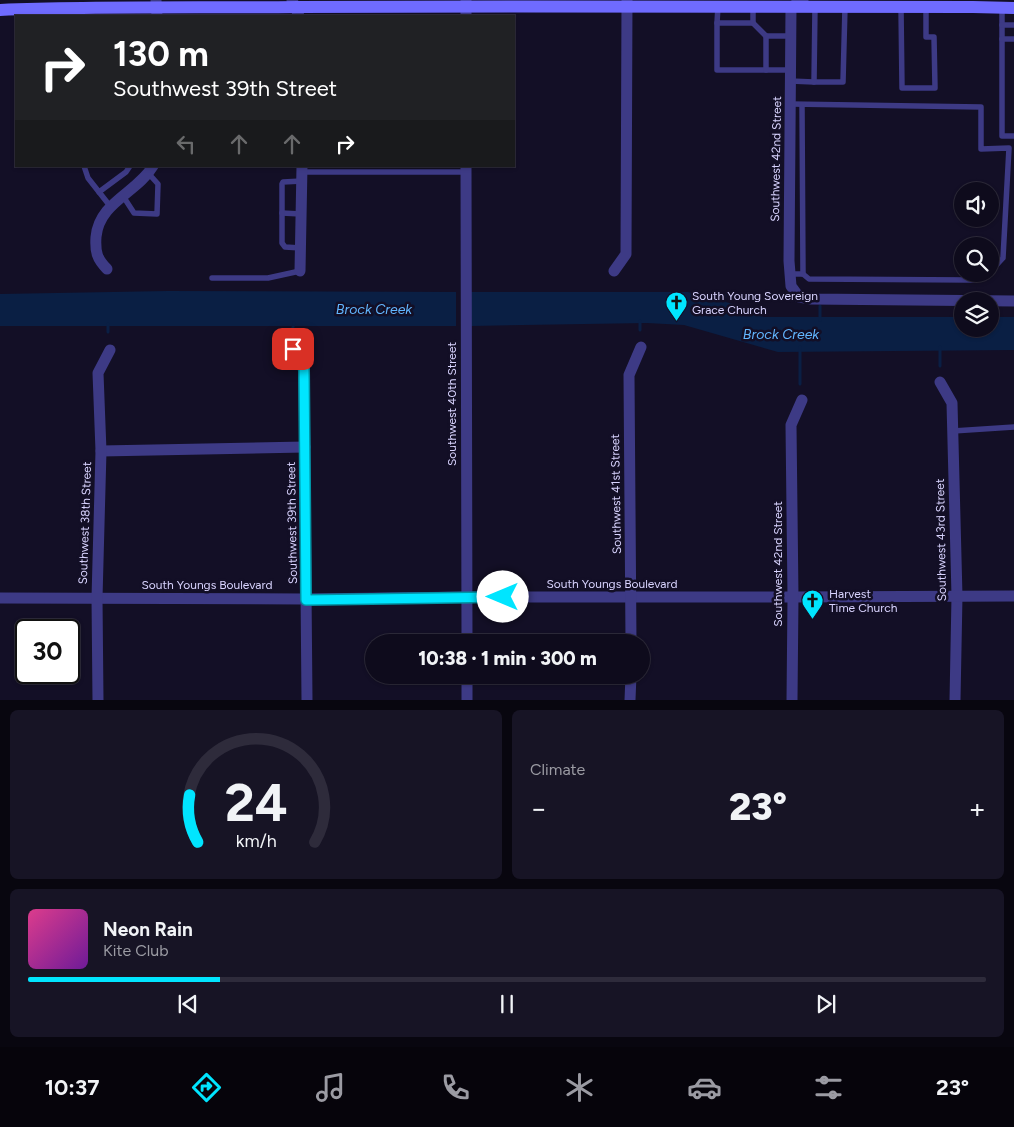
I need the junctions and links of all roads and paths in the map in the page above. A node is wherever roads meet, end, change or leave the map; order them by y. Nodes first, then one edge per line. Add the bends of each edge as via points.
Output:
1 (803, 0) edge
2 (417, 3) edge
3 (548, 3) edge
4 (627, 3) edge
5 (973, 3) edge
6 (77, 4) edge
7 (718, 6) junction
8 (753, 6) junction
9 (465, 7) edge
10 (791, 7) junction
11 (816, 7) junction
12 (845, 7) junction
13 (926, 7) junction
14 (157, 8) edge
15 (296, 8) edge
16 (900, 8) junction
17 (1008, 8) edge
18 (0, 10) edge
19 (208, 11) edge
20 (717, 23) junction
21 (753, 23) junction
22 (1002, 25) junction
23 (1014, 25) edge
24 (766, 36) junction
25 (791, 36) junction
26 (1014, 38) edge
27 (1002, 39) junction
28 (766, 70) junction
29 (790, 76) junction
30 (814, 82) junction
31 (796, 104) junction
32 (1014, 136) edge
33 (84, 167) edge
34 (129, 167) edge
35 (466, 169) edge
36 (151, 170) edge
37 (302, 173) edge
38 (99, 192) junction
39 (123, 196) junction
40 (110, 206) junction
41 (282, 213) junction
42 (301, 214) junction
43 (301, 248) junction
44 (999, 262) edge
45 (107, 269) dead end
46 (300, 271) joint
47 (614, 271) dead end
48 (790, 274) junction
49 (803, 274) junction
50 (212, 278) dead end
51 (954, 280) edge
52 (1014, 301) edge
53 (641, 348) dead end
54 (293, 349) dead end
55 (110, 350) dead end
56 (940, 382) dead end
57 (802, 400) dead end
58 (1014, 427) edge
59 (953, 431) junction
60 (304, 447) junction
61 (101, 451) junction
62 (957, 596) junction
63 (1014, 596) edge
64 (467, 597) junction
65 (0, 598) edge
66 (97, 598) junction
67 (631, 598) junction
68 (793, 598) junction
69 (306, 600) junction
70 (467, 634) edge
71 (631, 634) edge
72 (467, 684) edge
73 (630, 684) edge
74 (98, 700) edge
75 (307, 700) edge
76 (467, 700) edge
77 (630, 700) edge
78 (792, 700) edge
79 (955, 700) edge

1 - 10 street
2 - 9 main road
2 - 15 main road
3 - 4 main road
3 - 9 main road
4 - 7 main road
4 - 47 street via 626,254
5 - 13 main road
5 - 17 main road
6 - 14 main road
6 - 18 main road
7 - 8 main road
7 - 20 lane
8 - 10 main road
8 - 21 lane
10 - 11 main road
10 - 25 street, Southwest 42nd Street
11 - 12 main road
11 - 30 lane
12 - 16 main road
12 - 30 lane via 843,82
13 - 16 main road
13 - 16 lane via 926,37 934,37 935,88 902,88
14 - 19 main road
15 - 19 main road
17 - 22 lane
20 - 21 lane
20 - 28 lane via 717,70
21 - 24 lane
22 - 23 lane
22 - 27 lane
24 - 25 lane
24 - 28 lane
25 - 29 street, Southwest 42nd Street
26 - 27 lane
27 - 32 lane via 1002,136
28 - 29 lane
29 - 30 lane
29 - 31 street, Southwest 42nd Street
31 - 44 lane via 981,107 981,148 1009,148 1003,258
31 - 48 street, Southwest 42nd Street
31 - 49 lane
33 - 38 lane
34 - 38 lane
35 - 37 lane
35 - 64 street, Southwest 40th Street
36 - 39 street
36 - 39 lane via 158,184 157,214 134,213
37 - 41 lane via 282,184
37 - 42 street
38 - 40 lane
39 - 40 street
40 - 45 street via 101,218 96,248 98,259
41 - 42 lane
41 - 43 lane via 282,244
42 - 43 street
43 - 46 street
46 - 50 lane via 268,278
48 - 49 lane
48 - 52 street, Southwest 42nd Street via 791,286 799,297 811,299
49 - 51 lane via 809,279
53 - 67 street, Southwest 41st Street via 629,375
54 - 60 street, Southwest 39th Street via 304,369
55 - 61 street, Southwest 38th Street via 98,373
56 - 59 street, Southwest 43rd Street via 952,403
57 - 68 street, Southwest 42nd Street via 791,425
58 - 59 lane
59 - 62 street, Southwest 43rd Street
60 - 61 street
60 - 69 street, Southwest 39th Street
61 - 66 street, Southwest 38th Street
62 - 63 street, South Youngs Boulevard
62 - 68 street, South Youngs Boulevard
62 - 79 street, Southwest 43rd Street
64 - 67 street, South Youngs Boulevard
64 - 69 street, South Youngs Boulevard
64 - 70 street, Southwest 40th Street
65 - 66 street, South Youngs Boulevard
66 - 69 street, South Youngs Boulevard
66 - 74 street, Southwest 38th Street
67 - 68 street, South Youngs Boulevard
67 - 71 street, Southwest 41st Street
68 - 78 street, Southwest 42nd Street
69 - 75 street, Southwest 39th Street
72 - 76 street
73 - 77 street

